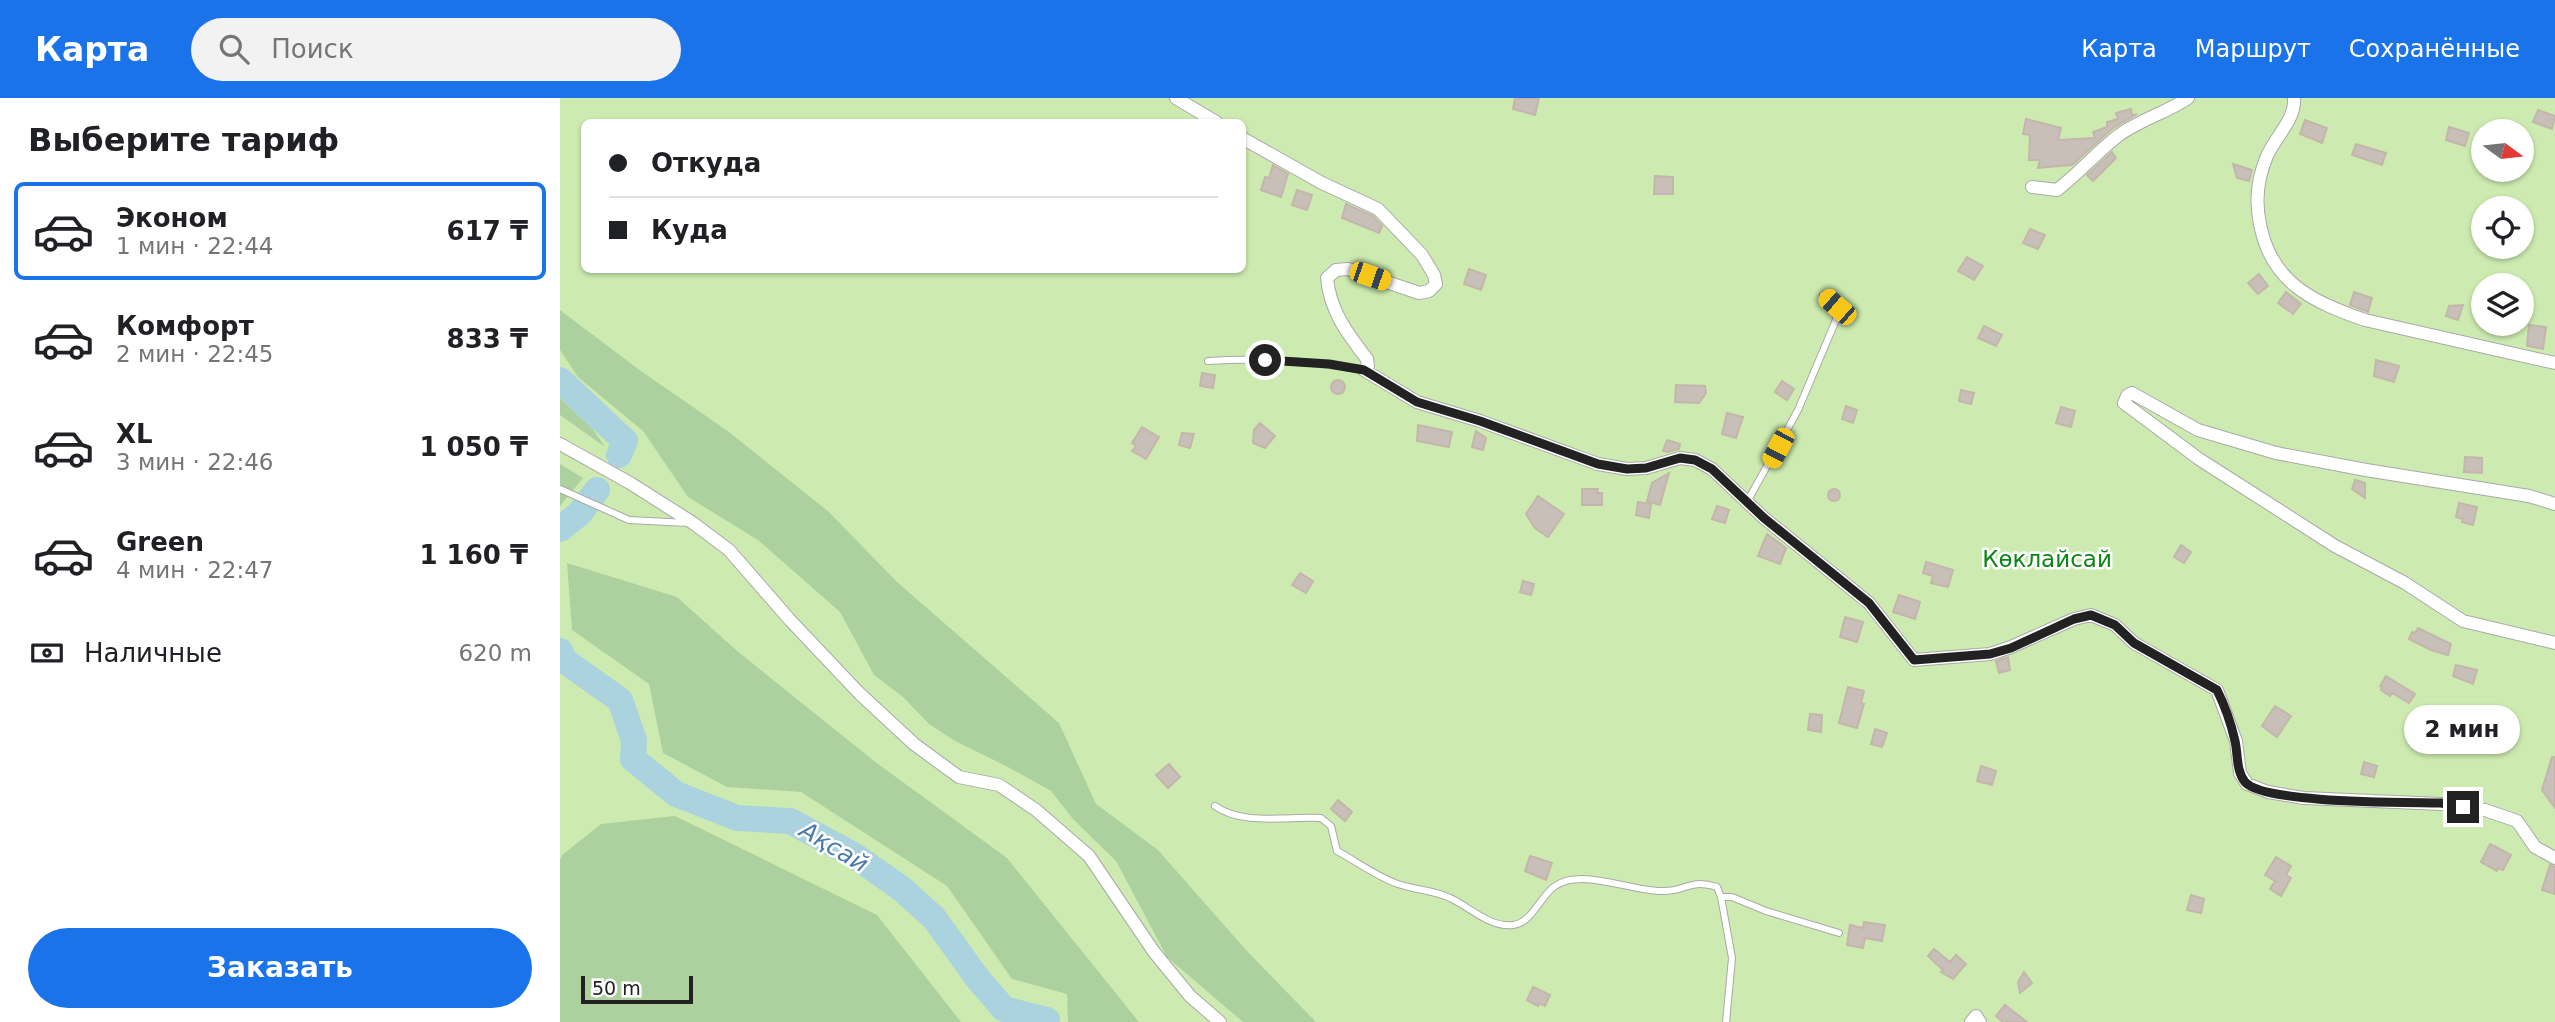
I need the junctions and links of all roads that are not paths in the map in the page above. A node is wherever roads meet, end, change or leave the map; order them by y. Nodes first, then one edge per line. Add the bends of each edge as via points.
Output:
1 (1177, 98) edge
2 (2188, 98) edge
3 (2294, 98) edge
4 (1211, 119) edge
5 (1246, 140) edge
6 (2032, 187) dead end
7 (1823, 295) dead end
8 (1208, 361) dead end
9 (2555, 363) edge
10 (1364, 370) junction
11 (560, 444) edge
12 (560, 489) edge
13 (1747, 502) junction
14 (2555, 504) edge
15 (693, 523) junction
16 (2555, 643) edge
17 (1215, 806) dead end
18 (2555, 858) edge
19 (1721, 897) junction
20 (1839, 933) dead end
21 (1220, 1022) edge
22 (1726, 1022) edge
23 (1971, 1022) edge
24 (1980, 1022) edge

1 - 4 street
2 - 6 street via 2121,134 2057,190
3 - 9 street via 2288,121 2263,165 2258,189 2258,213 2274,265 2314,298 2365,320
5 - 10 street via 1378,209 1422,254 1434,275 1436,284 1419,293 1348,269 1336,270 1327,278 1337,317 1367,359
7 - 13 lane via 1837,307 1836,320 1798,410
8 - 10 lane via 1283,360
10 - 13 street via 1417,402 1598,464 1627,469 1680,458 1695,460 1712,469
11 - 15 street
12 - 15 lane via 629,520
13 - 18 street via 1869,603 1914,660 1990,654 2091,615 2115,625 2134,643 2217,690 2247,784 2304,798 2441,803 2485,810 2517,821 2535,847
14 - 16 street via 2276,453 2198,430 2132,393 2124,403 2323,539 2463,621
15 - 21 street via 729,550 789,620 914,744 959,777 999,785 1089,856 1154,952 1190,996
17 - 19 lane via 1243,816 1321,818 1331,826 1337,851 1397,884 1447,896 1502,926 1517,925 1553,886 1567,880 1663,891 1703,883 1717,887
19 - 20 lane
19 - 22 lane via 1732,958
23 - 24 street via 1976,1016

